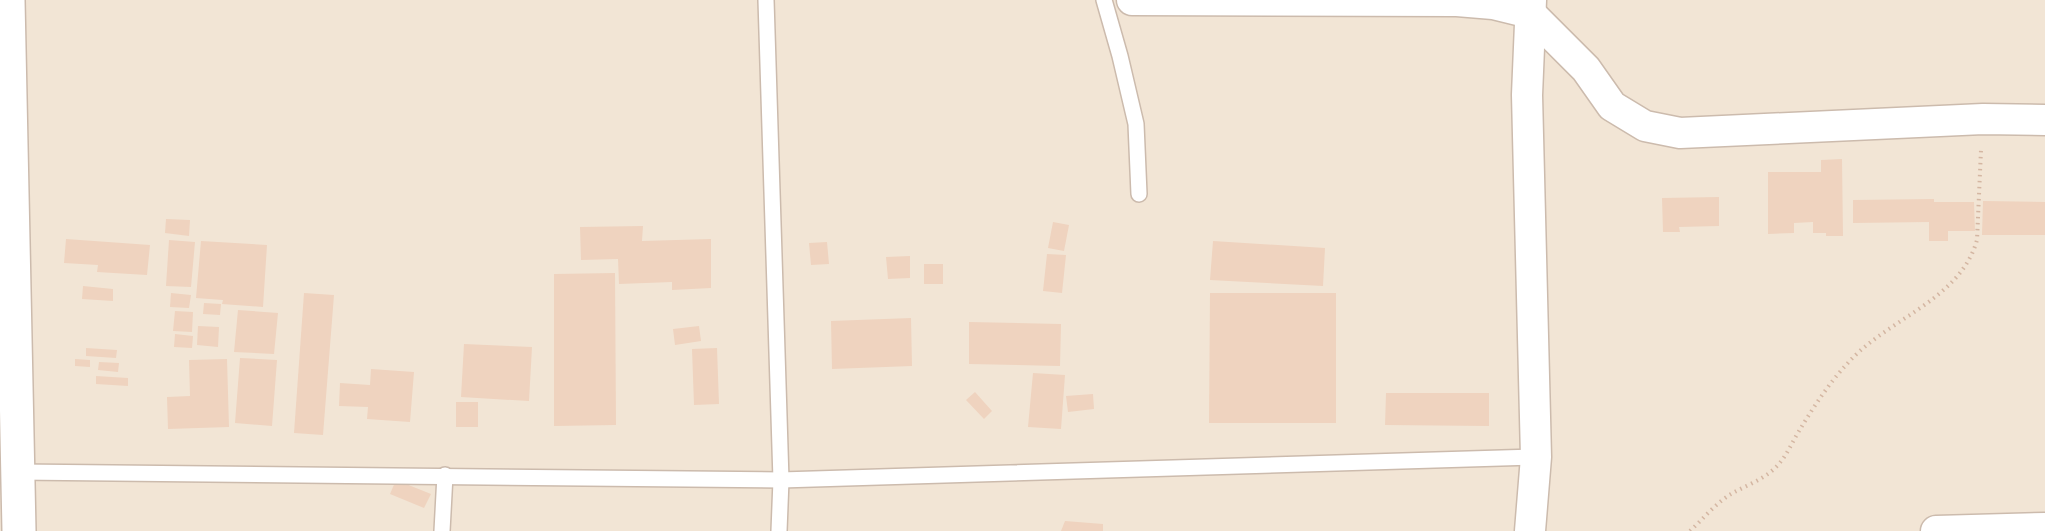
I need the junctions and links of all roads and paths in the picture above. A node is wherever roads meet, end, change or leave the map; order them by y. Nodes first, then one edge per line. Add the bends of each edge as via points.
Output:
1 (8, 0) edge
2 (766, 0) edge
3 (1104, 0) edge
4 (1132, 0) edge
5 (1531, 6) edge
6 (1983, 119) junction
7 (2045, 120) edge
8 (1139, 194) dead end
9 (1536, 457) junction
10 (18, 472) junction
11 (445, 475) junction
12 (781, 480) junction
13 (2045, 528) edge
14 (19, 531) edge
15 (442, 531) edge
16 (779, 531) edge
17 (1530, 531) edge
18 (1690, 531) edge
19 (1936, 531) edge

1 - 10 street
2 - 12 lane
3 - 8 lane via 1136,124
4 - 5 street via 1457,1
5 - 6 street via 1586,69 1612,106 1645,126 1680,134
5 - 9 street via 1527,95
6 - 7 street
6 - 18 path via 1977,240 1960,275 1859,352 1831,385 1774,469 1729,495
9 - 12 lane
9 - 17 street
10 - 11 lane
10 - 14 street
11 - 12 lane
11 - 15 lane
12 - 16 lane
13 - 19 street

